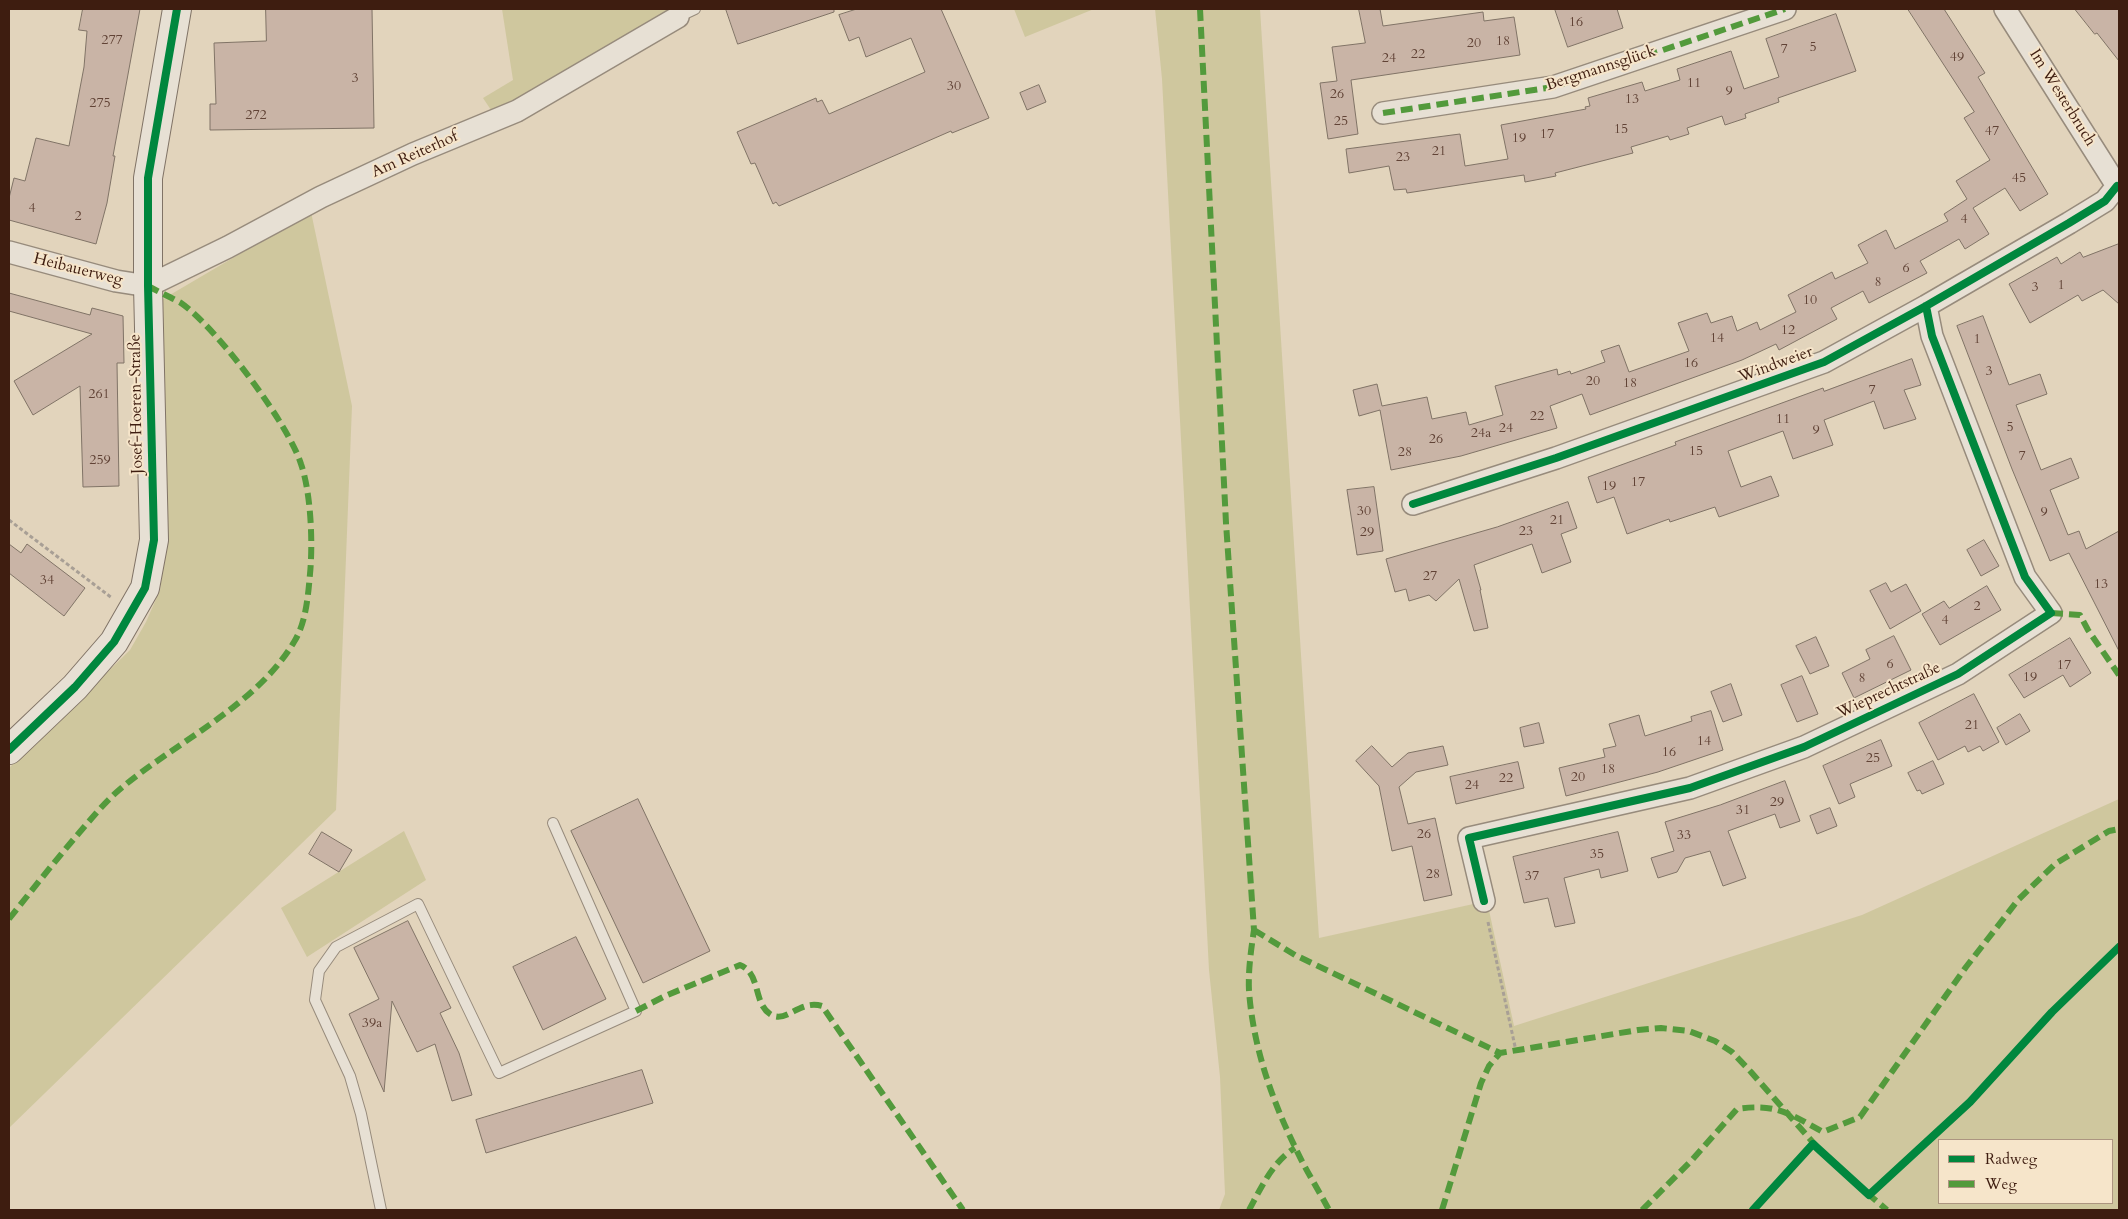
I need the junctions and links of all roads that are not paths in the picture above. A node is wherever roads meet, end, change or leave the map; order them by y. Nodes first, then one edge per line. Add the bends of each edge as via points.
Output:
1 (177, 9) edge
2 (1785, 9) edge
3 (2005, 9) edge
4 (686, 13) edge
5 (1383, 114) dead end
6 (2118, 186) edge
7 (9, 252) edge
8 (148, 286) junction
9 (1926, 306) junction
10 (1413, 504) dead end
11 (9, 750) edge
12 (553, 823) dead end
13 (1484, 901) road end
14 (381, 1210) edge

1 - 8 street, Josef-Hoeren-Straße via 148,178
2 - 5 street, Bergmannsglück via 1553,87
3 - 6 street, Im Westerbruch
4 - 8 street, Am Reiterhof via 517,111 321,197 228,248
6 - 9 street, Windweier via 2105,201
7 - 8 street, Heibauerweg via 116,281
8 - 11 street, Josef-Hoeren-Straße via 154,540 145,588 114,642 75,687
9 - 10 street, Windweier via 1824,362 1556,458
9 - 13 street, Wieprechtstraße via 1932,336 2025,577 2051,614 1958,674 1804,747 1690,788 1469,838
12 - 14 lane via 636,1011 498,1073 418,904 336,947 319,971 314,1000 350,1076

